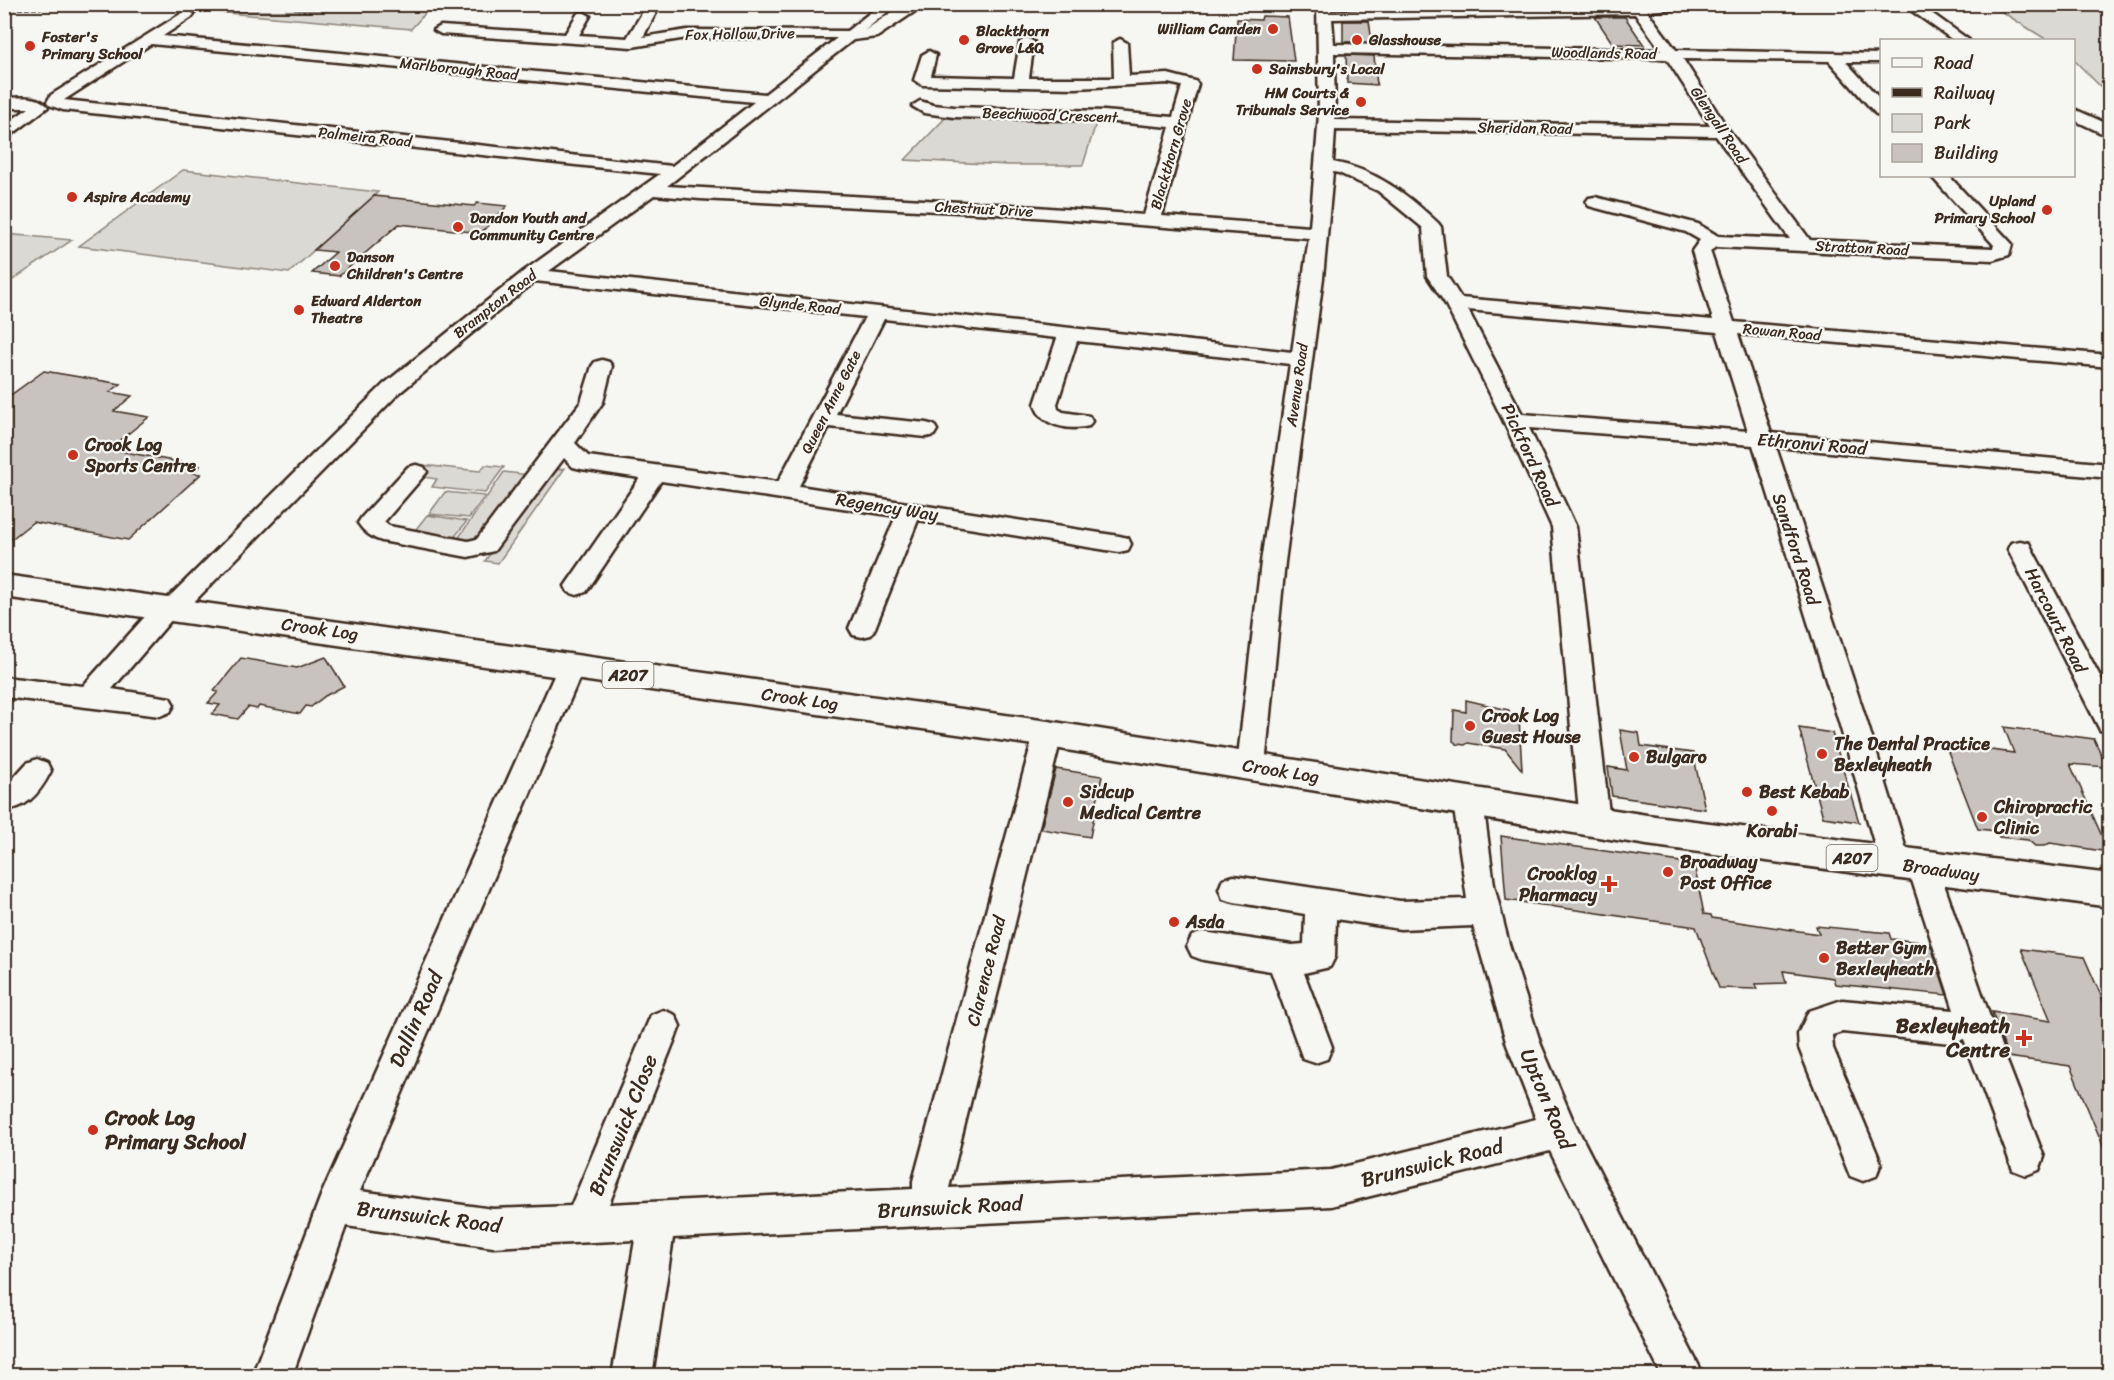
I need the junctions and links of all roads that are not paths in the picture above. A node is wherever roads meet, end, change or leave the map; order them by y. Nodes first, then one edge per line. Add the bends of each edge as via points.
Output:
1 (1688, 4) edge
2 (1909, 4) edge
3 (1637, 7) edge
4 (886, 8) edge
5 (910, 10) dead end
6 (1324, 10) edge
7 (650, 13) dead end
8 (187, 14) dead end
9 (506, 16) dead end
10 (583, 16) dead end
11 (451, 28) dead end
12 (494, 34) junction
13 (849, 36) junction
14 (149, 39) junction
15 (569, 39) junction
16 (1961, 39) edge
17 (1027, 42) dead end
18 (632, 44) junction
19 (1120, 44) dead end
20 (1326, 48) junction
21 (1672, 54) junction
22 (929, 55) dead end
23 (1833, 57) junction
24 (1880, 58) edge
25 (1122, 81) junction
26 (1021, 82) junction
27 (769, 99) junction
28 (4, 104) edge
29 (48, 104) junction
30 (921, 106) dead end
31 (1880, 110) edge
32 (2075, 115) edge
33 (1180, 123) junction
34 (1328, 125) junction
35 (1721, 131) junction
36 (2109, 132) edge
37 (4, 133) edge
38 (1326, 165) junction
39 (676, 171) junction
40 (1941, 177) edge
41 (649, 189) junction
42 (1595, 202) dead end
43 (1152, 219) junction
44 (1318, 233) junction
45 (1714, 241) junction
46 (1804, 245) junction
47 (531, 275) junction
48 (1455, 303) junction
49 (877, 314) junction
50 (1726, 327) junction
51 (1069, 334) junction
52 (1301, 359) junction
53 (2109, 361) edge
54 (602, 366) dead end
55 (822, 418) junction
56 (1514, 420) junction
57 (1081, 421) dead end
58 (926, 430) dead end
59 (1760, 439) junction
60 (563, 444) junction
61 (2109, 471) edge
62 (416, 472) dead end
63 (655, 473) junction
64 (785, 491) junction
65 (910, 511) junction
66 (1119, 544) dead end
67 (2020, 549) dead end
68 (4, 586) edge
69 (577, 586) dead end
70 (170, 609) junction
71 (862, 628) dead end
72 (571, 667) junction
73 (4, 687) edge
74 (89, 697) junction
75 (160, 705) dead end
76 (2109, 722) edge
77 (1048, 734) junction
78 (1251, 765) junction
79 (37, 771) dead end
80 (4, 797) edge
81 (1468, 802) junction
82 (1595, 822) junction
83 (1909, 866) junction
84 (1233, 889) dead end
85 (2109, 891) edge
86 (1322, 903) junction
87 (1485, 912) junction
88 (1203, 946) dead end
89 (1284, 959) junction
90 (1974, 1020) junction
91 (663, 1026) dead end
92 (1315, 1047) dead end
93 (1559, 1131) junction
94 (2026, 1157) dead end
95 (1863, 1163) dead end
96 (335, 1206) junction
97 (931, 1208) junction
98 (657, 1220) junction
99 (582, 1224) junction
100 (273, 1376) edge
101 (632, 1376) edge
102 (1684, 1376) edge

1 - 3 street
2 - 16 street
3 - 6 street
3 - 21 street, Glengall Road
4 - 13 street, Brampton Road
5 - 13 street, Brampton Road via 872,34
6 - 20 street, Avenue Road
7 - 18 street
8 - 14 street
9 - 12 street
10 - 15 street
11 - 12 street, Fox Hollow Drive
12 - 15 street, Fox Hollow Drive
13 - 18 street, Fox Hollow Drive via 687,34
13 - 27 street, Brampton Road
14 - 27 street, Marlborough Road
14 - 29 street
15 - 18 street, Fox Hollow Drive
17 - 26 street
19 - 25 street
20 - 21 street, Woodlands Road
20 - 34 street, Avenue Road
21 - 23 street, Woodlands Road
21 - 35 street, Glengall Road
22 - 26 street, Blackthorn Grove via 922,80
23 - 24 street, Woodlands Road
23 - 31 street
25 - 26 street, Blackthorn Grove
25 - 33 street, Blackthorn Grove via 1164,78 1190,84
27 - 39 street, Brampton Road
28 - 29 street, Palmeira Road
29 - 37 street
29 - 39 street, Palmeira Road
30 - 33 street, Beechwood Crescent via 954,112 1104,116
32 - 36 street
33 - 43 street, Blackthorn Grove
34 - 35 street, Sheridan Road
34 - 38 street, Avenue Road
35 - 46 street, Glengall Road
38 - 44 street, Avenue Road
38 - 48 street, Pickford Road via 1359,172 1400,197 1432,227 1437,276
39 - 41 street, Brampton Road
40 - 46 street, Stratton Road via 2003,244 2002,251 1992,254
41 - 43 street, Chestnut Drive
41 - 47 street, Brampton Road
42 - 45 street via 1692,228
43 - 44 street, Chestnut Drive
44 - 52 street, Avenue Road
45 - 46 street, Stratton Road
45 - 50 street, Sandford Road via 1701,251
47 - 49 street, Glynde Road
47 - 70 street, Brampton Road via 391,389
48 - 50 street, Rowan Road
48 - 56 street, Pickford Road
49 - 51 street, Glynde Road
49 - 55 street, Queen Anne Gate
50 - 53 street, Rowan Road
50 - 59 street, Sandford Road
51 - 52 street, Glynde Road
51 - 57 street via 1046,404 1048,412 1057,418
52 - 78 street, Avenue Road via 1283,479
54 - 60 street via 592,402
55 - 58 street
55 - 64 street, Queen Anne Gate
56 - 59 street, Ethronvi Road
56 - 82 street, Pickford Road via 1564,527
59 - 61 street, Ethronvi Road
59 - 83 street, Sandford Road via 1853,722
60 - 62 street via 485,545 468,549 382,533 370,523
60 - 63 street, Regency Way via 581,462
63 - 64 street, Regency Way
63 - 69 street
64 - 65 street, Regency Way
65 - 66 street, Regency Way
65 - 71 street
67 - 76 street, Harcourt Road
68 - 70 main road, Crook Log / A207
70 - 72 main road, Crook Log / A207
70 - 74 street, Brampton Road
72 - 77 main road, Crook Log / A207
72 - 96 street, Dallin Road
73 - 74 street
74 - 75 street
77 - 78 main road, Crook Log / A207
77 - 97 street, Clarence Road via 931,1181
78 - 81 main road, Crook Log / A207
79 - 80 street via 14,798
81 - 82 main road, Crook Log / A207
81 - 87 street, Upton Road
82 - 83 main road, Broadway / A207
83 - 85 main road, Broadway / A207
83 - 90 street, Sandford Road
84 - 86 street
86 - 87 street via 1400,915
86 - 89 street via 1319,957
87 - 93 street, Upton Road via 1509,1004
88 - 89 street
89 - 92 street
90 - 94 street, Sandford Road
90 - 95 street via 1951,1027 1842,1016 1821,1022 1815,1034 1816,1048
91 - 99 street, Brunswick Close
93 - 97 street, Brunswick Road via 1331,1188
93 - 102 street, Upton Road
96 - 99 street, Brunswick Road via 493,1228
96 - 100 street, Dallin Road
97 - 98 street, Brunswick Road
98 - 99 street, Brunswick Road
98 - 101 street

